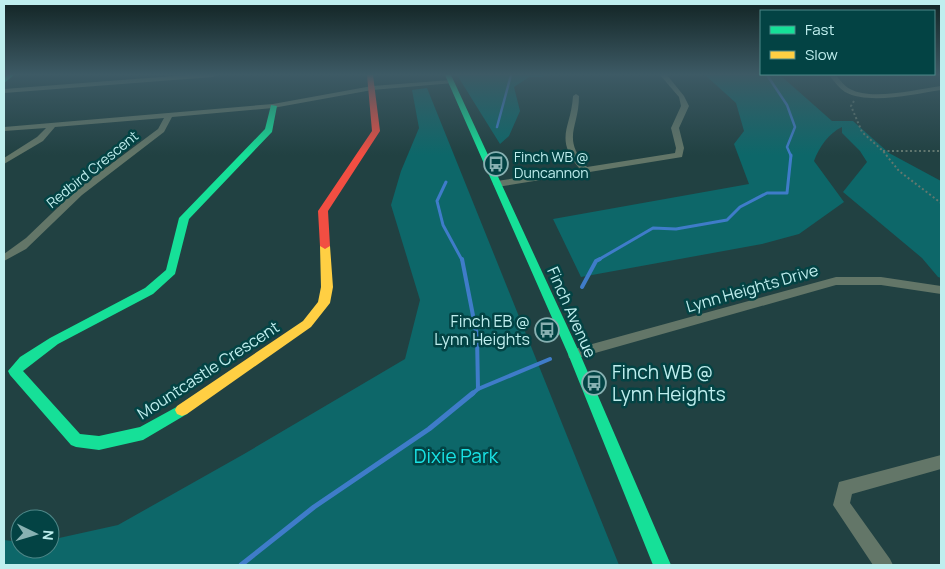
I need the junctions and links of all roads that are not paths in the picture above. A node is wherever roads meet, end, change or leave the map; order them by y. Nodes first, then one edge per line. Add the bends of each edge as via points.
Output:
1 (297, 102) edge
2 (373, 102) edge
3 (459, 102) edge
4 (576, 102) edge
5 (684, 102) edge
6 (273, 106) junction
7 (169, 115) junction
8 (53, 125) junction
9 (4, 129) edge
10 (4, 161) edge
11 (585, 170) junction
12 (497, 184) junction
13 (4, 258) edge
14 (941, 290) edge
15 (574, 354) junction
16 (941, 462) edge
17 (662, 565) edge
18 (884, 565) edge

1 - 6 street
2 - 6 street, Mountcastle Crescent via 376,131 323,211 327,287 324,303 307,324 188,407 143,433 100,443 76,440 15,371 54,341 149,291 171,271 184,218 269,130
3 - 12 street, Finch Avenue
4 - 11 street via 570,147
5 - 11 street via 685,106 674,128 679,155
6 - 7 street
7 - 8 street
7 - 13 street, Redbird Crescent via 161,130 68,203 34,237
8 - 9 street
8 - 10 street via 40,139
11 - 12 street
12 - 15 street, Finch Avenue
14 - 15 street, Lynn Heights Drive via 881,281 836,281
15 - 17 street, Finch Avenue
16 - 18 street via 845,488 841,505

